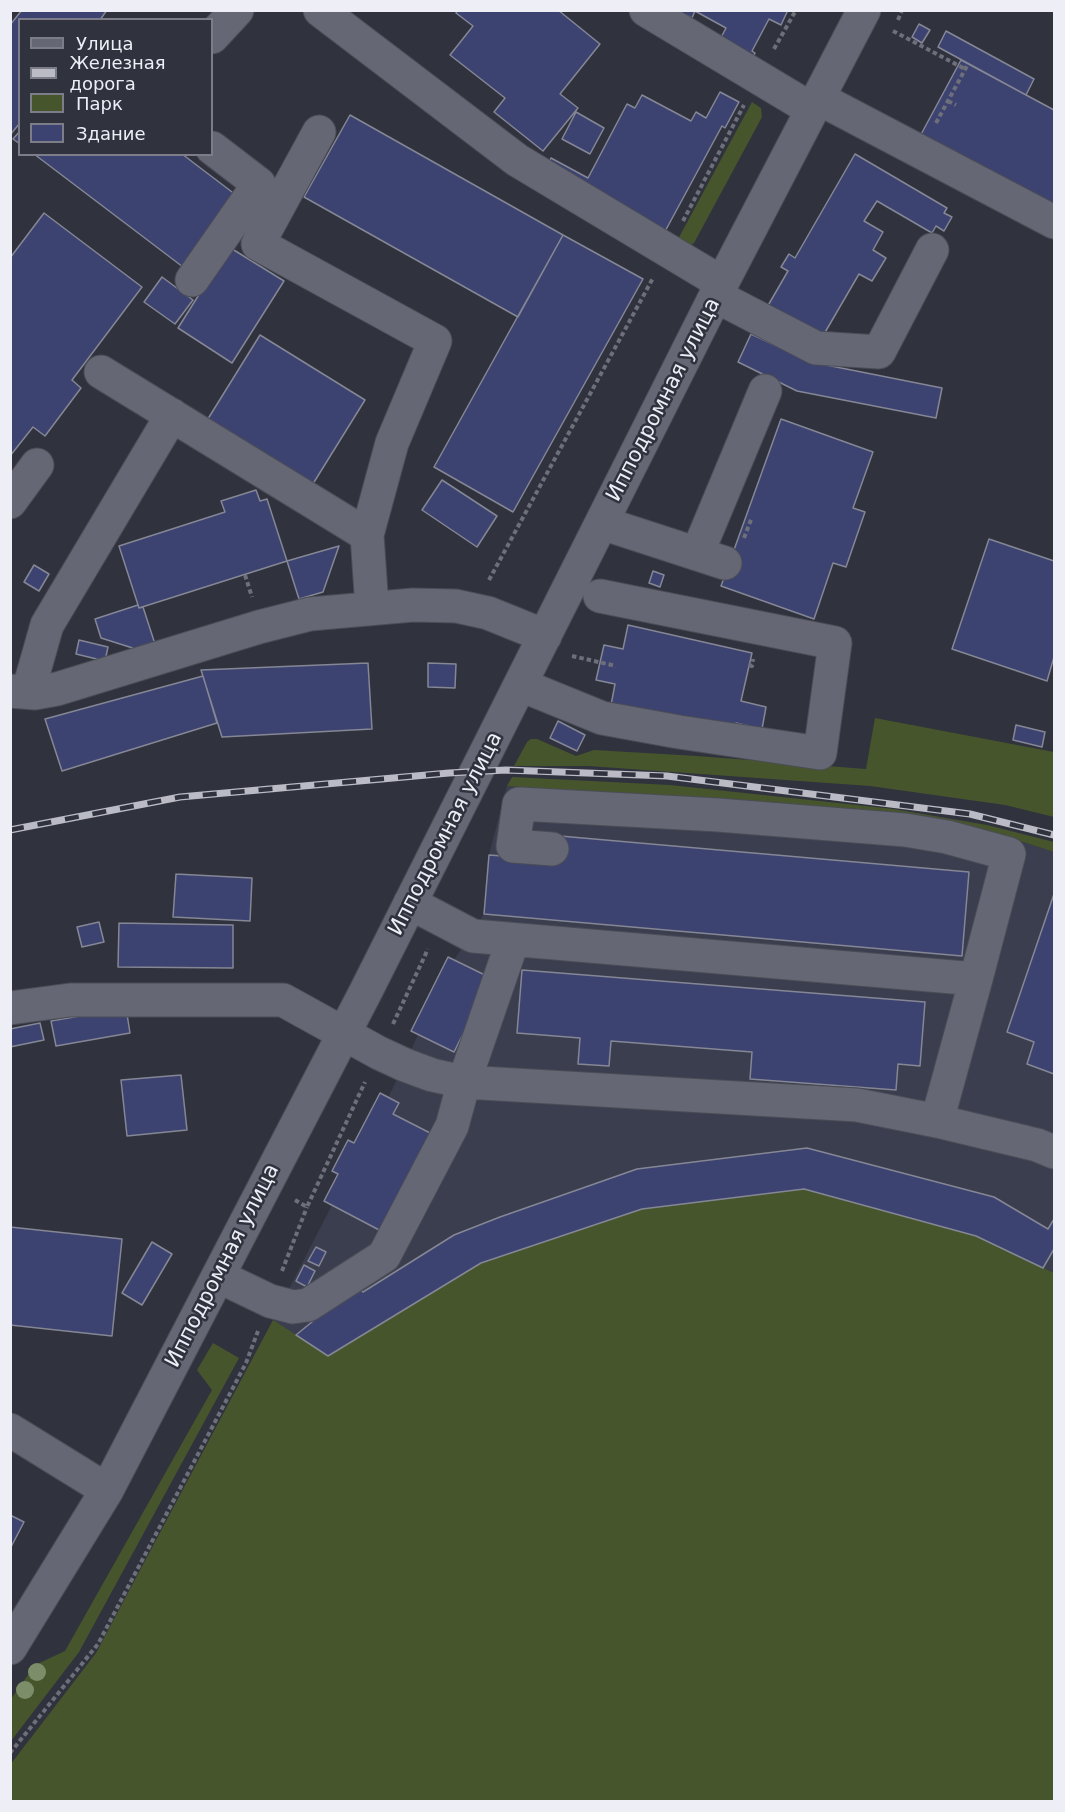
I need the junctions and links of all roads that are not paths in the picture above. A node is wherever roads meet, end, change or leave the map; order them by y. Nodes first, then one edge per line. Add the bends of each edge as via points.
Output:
1 (237, 10) edge
2 (320, 10) edge
3 (646, 10) edge
4 (864, 10) edge
5 (213, 36) edge
6 (814, 104) junction
7 (319, 132) dead end
8 (213, 149) edge
9 (1054, 222) edge
10 (932, 250) dead end
11 (192, 280) dead end
12 (719, 290) junction
13 (101, 372) dead end
14 (765, 391) dead end
15 (172, 415) junction
16 (37, 465) dead end
17 (10, 502) edge
18 (602, 523) junction
19 (367, 535) junction
20 (600, 596) dead end
21 (372, 608) junction
22 (545, 636) junction
23 (521, 685) junction
24 (19, 692) edge
25 (552, 849) dead end
26 (410, 903) junction
27 (513, 940) junction
28 (976, 979) junction
29 (10, 1008) edge
30 (345, 1033) junction
31 (464, 1082) junction
32 (937, 1121) junction
33 (1054, 1152) edge
34 (218, 1276) junction
35 (10, 1430) edge
36 (107, 1490) junction
37 (10, 1648) edge

1 - 5 street
2 - 12 street via 517,160 667,251
3 - 6 street via 759,77
4 - 6 street, Ипподромная улица
6 - 9 street
6 - 12 street, Ипподромная улица
7 - 19 street via 258,244 435,340 392,442
8 - 11 street via 259,184
10 - 12 street via 879,352 816,348
12 - 18 street, Ипподромная улица
13 - 15 street
14 - 18 street via 711,558
15 - 19 street
15 - 24 street via 47,625
16 - 17 street
18 - 22 street, Ипподромная улица
19 - 21 street
20 - 23 street via 835,643 820,753 602,718
21 - 22 street via 456,606 488,613
21 - 24 street via 300,617 57,689
22 - 23 street, Ипподромная улица
23 - 26 street, Ипподромная улица
25 - 28 street via 513,846 519,804 905,831 948,837 1009,854
26 - 27 street via 473,936
26 - 30 street, Ипподромная улица
27 - 28 street
27 - 31 street
28 - 32 street
29 - 30 street via 70,1000 283,1000
30 - 31 street via 405,1065
30 - 34 street, Ипподромная улица
31 - 32 street via 857,1105
31 - 34 street via 452,1126 384,1256 308,1305 293,1307 270,1301
32 - 33 street via 1037,1144
34 - 36 street, Ипподромная улица
35 - 36 street
36 - 37 street, Ипподромная улица

